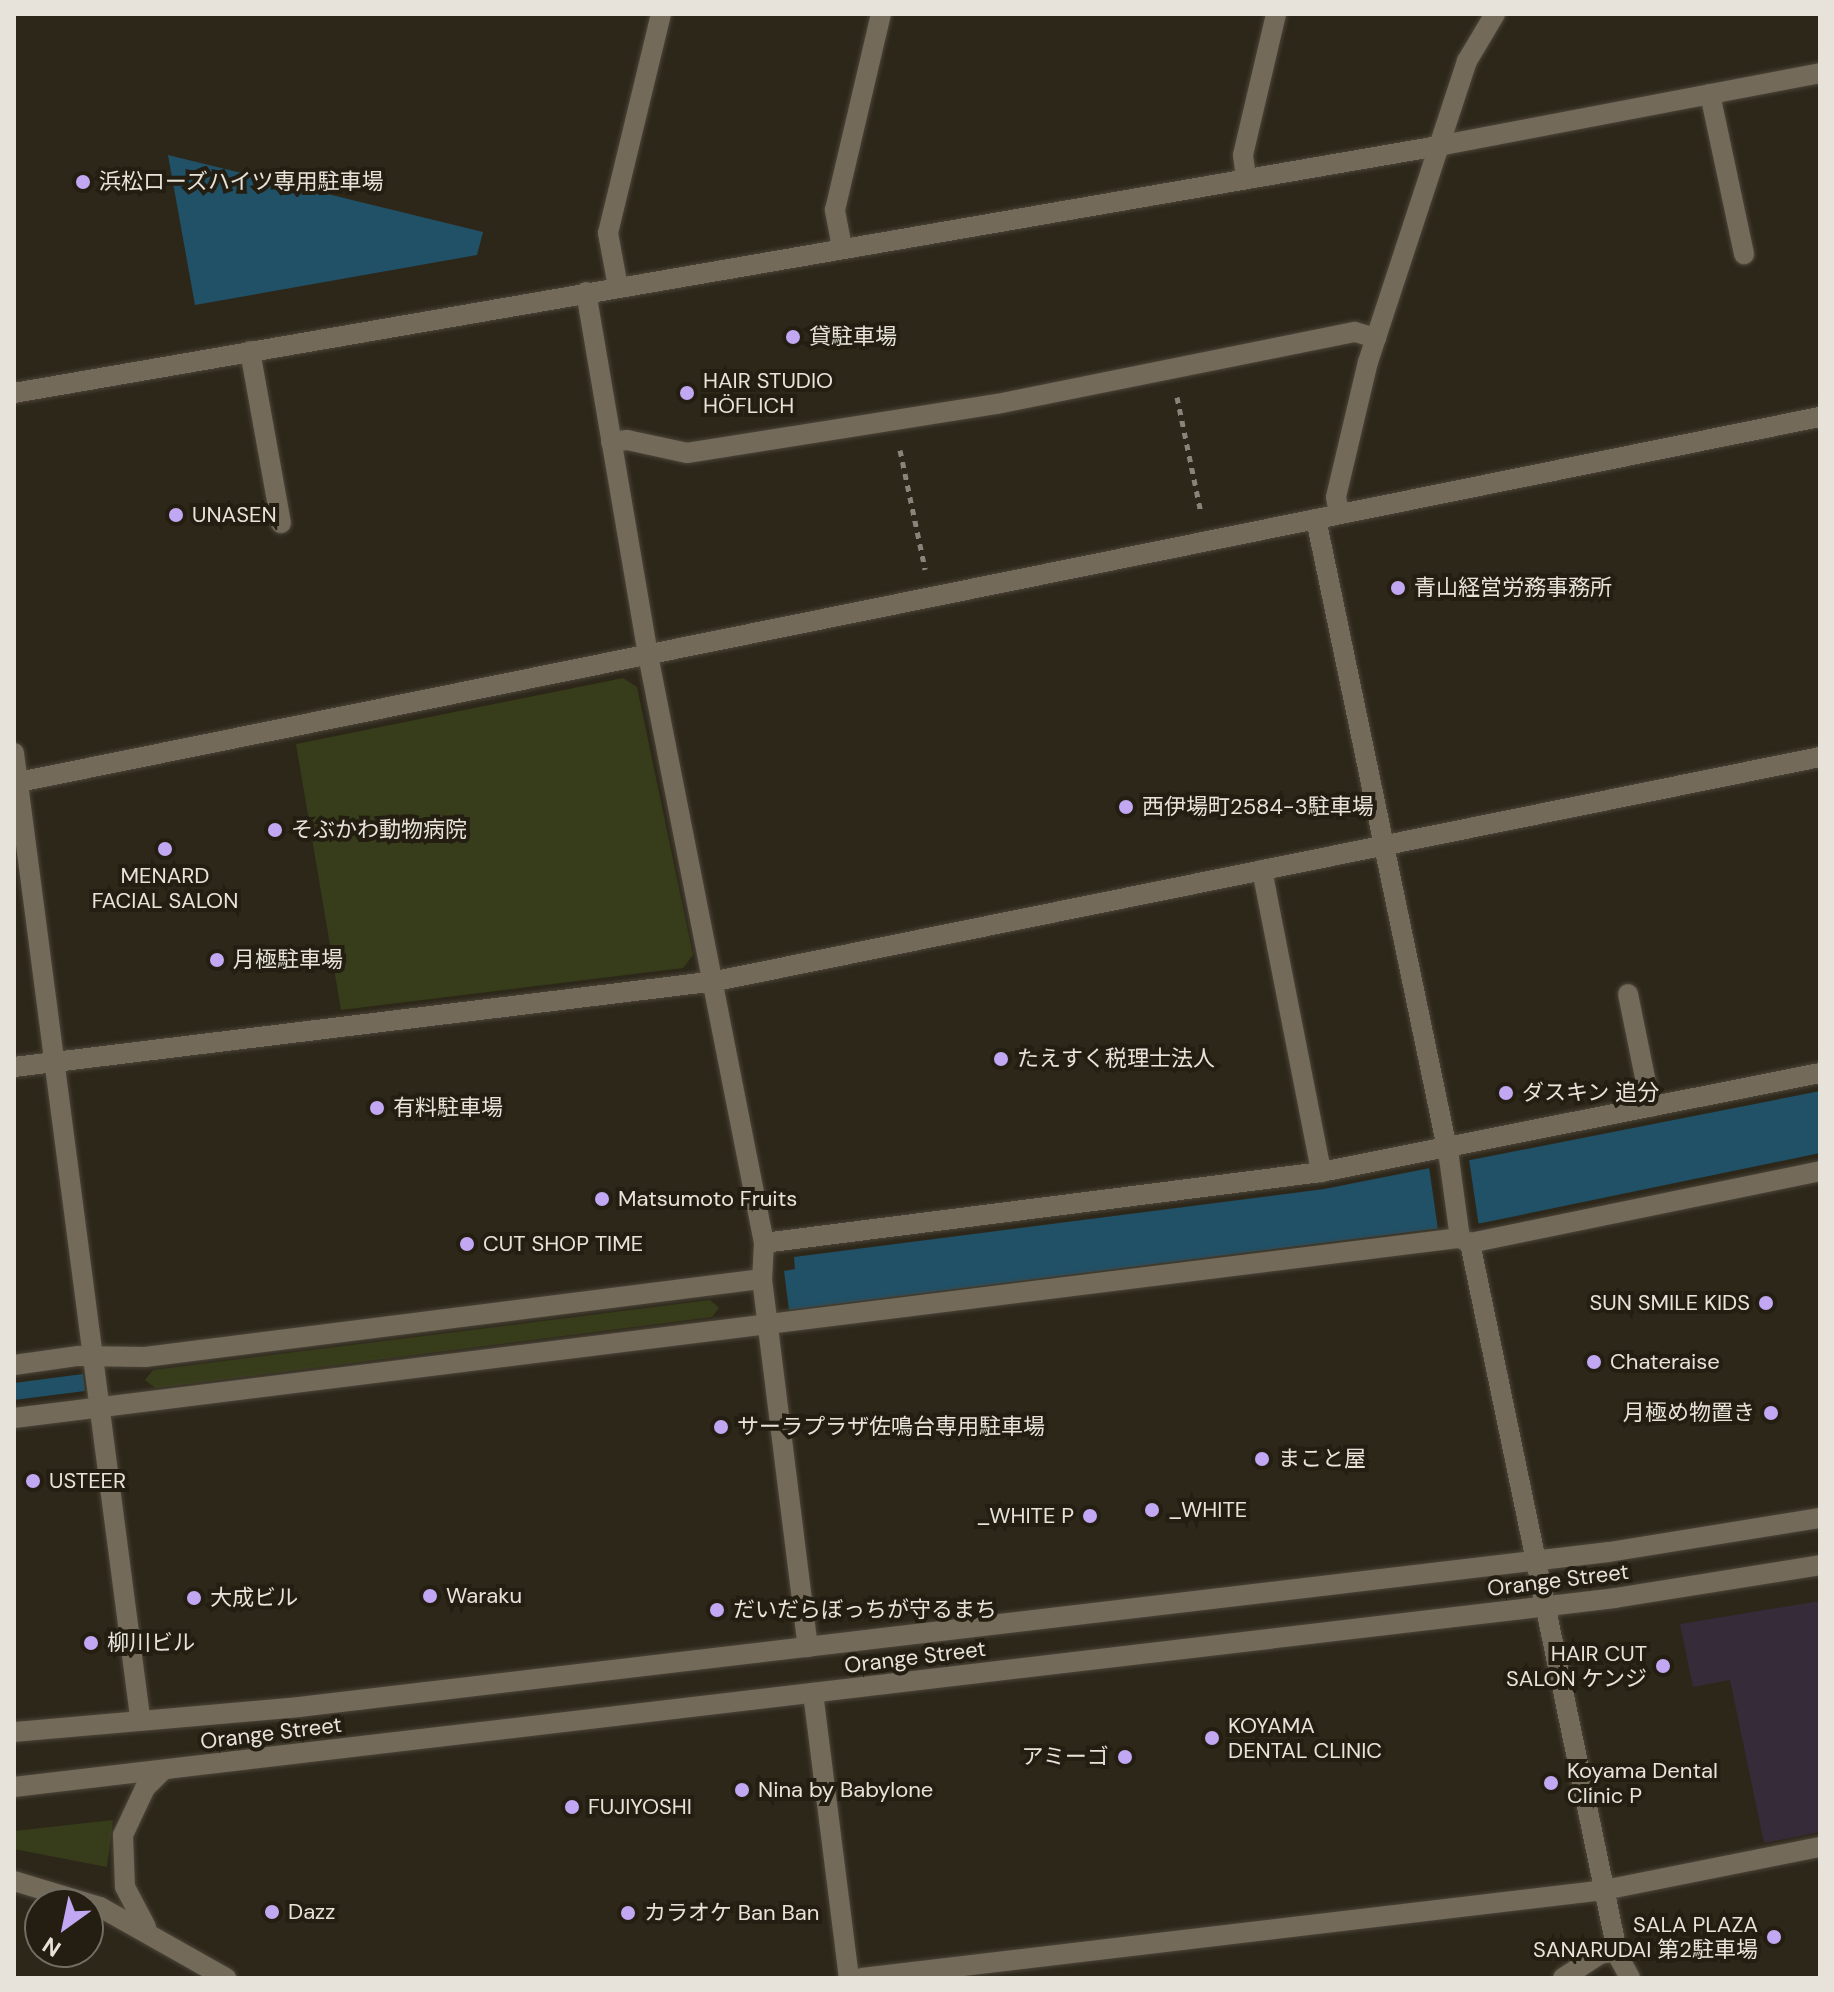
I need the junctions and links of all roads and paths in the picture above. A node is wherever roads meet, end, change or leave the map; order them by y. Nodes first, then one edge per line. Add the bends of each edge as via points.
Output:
1 (661, 14) edge
2 (881, 14) edge
3 (1276, 14) edge
4 (1495, 14) edge
5 (1820, 73) edge
6 (1710, 94) junction
7 (1438, 146) junction
8 (1246, 177) junction
9 (842, 247) junction
10 (1744, 254) dead end
11 (618, 287) junction
12 (586, 292) junction
13 (1376, 338) junction
14 (250, 351) junction
15 (1171, 369) junction
16 (14, 393) edge
17 (1820, 417) edge
18 (894, 420) junction
19 (611, 442) junction
20 (1339, 514) junction
21 (1316, 519) junction
22 (281, 523) dead end
23 (1207, 541) junction
24 (930, 598) junction
25 (648, 655) junction
26 (14, 753) edge
27 (1820, 757) edge
28 (19, 782) junction
29 (1383, 846) junction
30 (1262, 870) junction
31 (716, 981) junction
32 (1628, 994) dead end
33 (58, 1062) junction
34 (14, 1067) edge
35 (1820, 1073) edge
36 (1651, 1107) junction
37 (1448, 1154) junction
38 (1820, 1171) edge
39 (1321, 1172) junction
40 (1463, 1237) junction
41 (764, 1243) junction
42 (762, 1279) junction
43 (767, 1322) junction
44 (92, 1357) junction
45 (14, 1365) edge
46 (99, 1407) junction
47 (14, 1418) edge
48 (1820, 1518) edge
49 (1536, 1560) junction
50 (1820, 1565) edge
51 (1545, 1606) junction
52 (808, 1647) junction
53 (813, 1693) junction
54 (140, 1717) junction
55 (14, 1732) edge
56 (163, 1770) junction
57 (14, 1787) edge
58 (1820, 1847) edge
59 (14, 1881) edge
60 (1604, 1890) junction
61 (150, 1932) junction
62 (1617, 1951) junction
63 (226, 1978) edge
64 (849, 1978) edge
65 (862, 1978) edge
66 (1563, 1978) edge
67 (1630, 1978) edge

1 - 11 street via 608,233
2 - 9 street via 835,210
3 - 8 street via 1243,155
4 - 7 street via 1467,61
5 - 6 street
6 - 7 street
6 - 10 street
7 - 8 street
7 - 13 street
8 - 9 street
9 - 11 street
11 - 12 street
12 - 14 street
12 - 19 street
13 - 15 street via 1355,332
13 - 20 street via 1336,497
14 - 16 street
14 - 22 street
15 - 18 street
15 - 23 path
17 - 20 street
18 - 19 street via 687,453 627,440
18 - 24 path
19 - 25 street
20 - 21 street
21 - 23 street
21 - 29 street
23 - 24 street
24 - 25 street
25 - 28 street
25 - 31 street
26 - 28 street
27 - 29 street
28 - 33 street
29 - 30 street
29 - 37 street
30 - 31 street
30 - 39 street
31 - 33 street
31 - 41 street
32 - 36 street
33 - 34 street
33 - 44 street
35 - 36 street
36 - 37 street
37 - 39 street
37 - 40 street
38 - 40 street
39 - 41 street
40 - 43 street via 802,1324
40 - 49 street
41 - 42 street
42 - 43 street
42 - 44 street via 145,1357
43 - 46 street
43 - 52 street
44 - 45 street
44 - 46 street
46 - 47 street
46 - 54 street
48 - 49 street, Orange Street
49 - 51 street
49 - 52 street, Orange Street
50 - 51 street, Orange Street
51 - 53 street, Orange Street
51 - 60 street
52 - 54 street, Orange Street via 228,1715
53 - 56 street, Orange Street
53 - 64 street
54 - 55 street, Orange Street
56 - 57 street, Orange Street
56 - 61 street via 145,1788 123,1835 125,1887
58 - 60 street
59 - 61 street via 100,1907
60 - 62 street
60 - 65 street
61 - 63 street
62 - 66 street via 1600,1954
62 - 67 street

